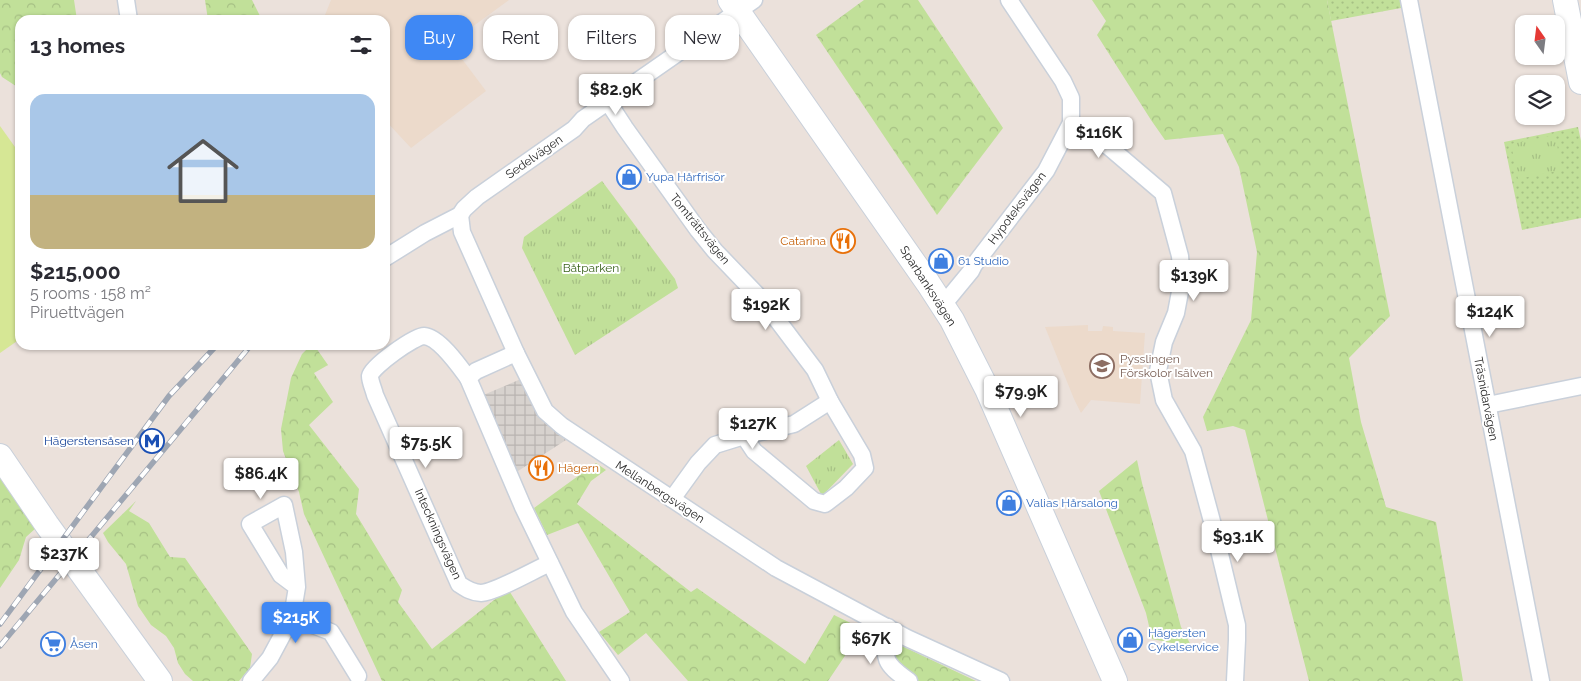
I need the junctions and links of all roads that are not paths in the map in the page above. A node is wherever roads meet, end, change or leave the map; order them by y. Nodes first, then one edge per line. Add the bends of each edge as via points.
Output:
1 (126, 0) edge
2 (1009, 0) edge
3 (1409, 0) edge
4 (1565, 0) edge
5 (741, 4) edge
6 (128, 15) edge
7 (1578, 52) edge
8 (1581, 82) edge
9 (608, 102) junction
10 (1071, 123) junction
11 (460, 215) junction
12 (390, 255) edge
13 (943, 304) junction
14 (516, 353) junction
15 (468, 378) junction
16 (1581, 386) edge
17 (830, 401) junction
18 (1488, 405) junction
19 (744, 436) junction
20 (0, 456) edge
21 (672, 500) junction
22 (550, 563) junction
23 (297, 587) dead end
24 (292, 617) junction
25 (888, 627) junction
26 (358, 676) dead end
27 (160, 681) edge
28 (251, 681) edge
29 (622, 681) edge
30 (909, 681) edge
31 (1001, 681) edge
32 (1116, 681) edge
33 (1235, 681) edge
34 (1540, 681) edge

1 - 6 street
2 - 10 street, Hypoteksvägen via 1063,80 1071,98
3 - 18 street, Träsnidarvägen
4 - 7 street
5 - 9 street, Sedelvägen
5 - 13 street, Sparbanksvägen
7 - 8 street
9 - 11 street, Sedelvägen via 477,197
9 - 17 street, Tomträttsvägen via 698,230 763,302 815,370
10 - 13 street, Hypoteksvägen via 1046,171
10 - 33 street via 1109,147 1163,193 1180,256 1182,281 1158,372 1164,400 1193,451 1213,525 1237,625
11 - 12 street, Sedelvägen via 425,232
11 - 14 street, Mellanbergsvägen via 462,232
13 - 32 street, Sparbanksvägen via 970,354
14 - 15 street via 476,370
14 - 21 street, Mellanbergsvägen via 545,411 562,426
15 - 22 street, Inteckningsvägen
15 - 22 street, Inteckningsvägen via 453,358 425,336 415,338 383,360 370,377 375,395 459,584 467,590 481,593
16 - 18 street
17 - 19 street via 794,424
17 - 19 street, Tomträttsvägen via 862,455 865,468 825,504 814,501 754,451
18 - 34 street, Träsnidarvägen
19 - 21 street via 715,445
20 - 27 street
21 - 25 street, Mellanbergsvägen via 776,568
22 - 29 street, Inteckningsvägen via 574,612
23 - 24 street
24 - 26 street via 332,632
24 - 28 street via 270,658
25 - 30 street via 886,659 892,669
25 - 31 street, Mellanbergsvägen

